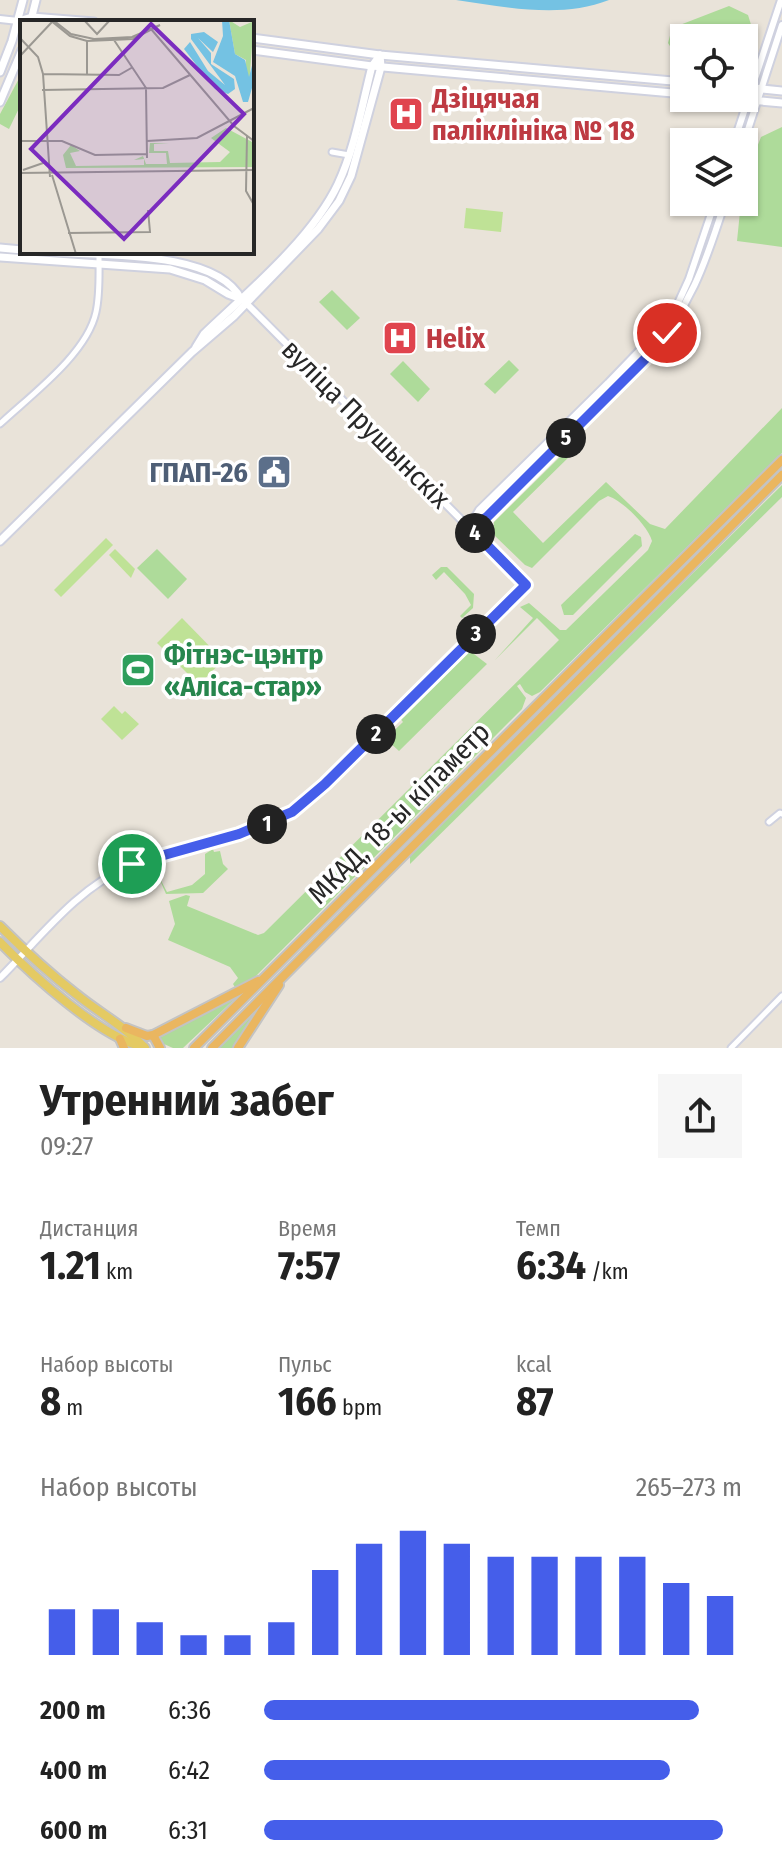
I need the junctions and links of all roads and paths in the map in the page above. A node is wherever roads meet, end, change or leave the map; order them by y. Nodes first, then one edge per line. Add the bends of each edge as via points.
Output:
1 (23, 0) edge
2 (36, 0) edge
3 (781, 0) edge
4 (0, 19) edge
5 (31, 19) edge
6 (20, 20) edge
7 (52, 20) edge
8 (20, 22) edge
9 (782, 25) edge
10 (254, 38) edge
11 (254, 50) edge
12 (20, 55) edge
13 (380, 55) junction
14 (758, 60) edge
15 (372, 66) junction
16 (381, 67) junction
17 (0, 72) edge
18 (670, 81) edge
19 (758, 89) edge
20 (761, 89) junction
21 (782, 91) edge
22 (670, 93) edge
23 (758, 98) edge
24 (758, 101) edge
25 (0, 102) edge
26 (782, 103) edge
27 (332, 152) dead end
28 (353, 156) junction
29 (710, 216) edge
30 (720, 216) edge
31 (0, 248) edge
32 (20, 250) edge
33 (59, 254) edge
34 (0, 257) edge
35 (99, 260) junction
36 (244, 301) junction
37 (0, 424) edge
38 (782, 460) edge
39 (782, 475) edge
40 (469, 527) junction
41 (0, 541) edge
42 (638, 611) junction
43 (782, 814) edge
44 (769, 822) dead end
45 (0, 926) edge
46 (0, 942) edge
47 (27, 951) junction
48 (18, 960) junction
49 (294, 966) junction
50 (266, 977) junction
51 (0, 978) edge
52 (782, 996) edge
53 (126, 1028) junction
54 (153, 1035) junction
55 (120, 1039) junction
56 (124, 1048) edge
57 (147, 1048) edge
58 (160, 1048) edge
59 (194, 1048) edge
60 (212, 1048) edge
61 (238, 1048) edge
62 (731, 1048) edge

1 - 6 main road
2 - 5 main road
3 - 14 street
4 - 8 street
5 - 7 main road
8 - 17 main road
9 - 20 street
10 - 13 main road
11 - 15 main road
12 - 25 main road
13 - 15 main road
13 - 16 main road
13 - 18 main road
15 - 16 main road
15 - 28 main road
16 - 22 main road
16 - 28 main road
19 - 20 main road
20 - 21 main road
20 - 23 street
24 - 26 main road
27 - 28 street
28 - 36 main road via 319,217
29 - 40 street via 689,279 661,328 483,506
30 - 40 street via 691,296 667,333 487,517
31 - 32 main road
33 - 35 main road
34 - 35 main road
35 - 36 main road via 170,269
35 - 37 street via 97,311 87,338
36 - 40 street, вуліца Прушынскіх
36 - 41 main road
38 - 42 highway
39 - 42 highway
40 - 47 street, вуліца Прушынскіх via 526,585 325,784 292,812 266,824 118,871 76,902
42 - 49 highway, МКАД, 18-ы кіламетр
42 - 50 highway, МКАД, 18-ы кіламетр
43 - 44 street
45 - 47 main road
46 - 48 main road
47 - 48 street, вуліца Прушынскіх
47 - 53 main road via 78,996
48 - 51 street, вуліца Прушынскіх
48 - 55 main road
49 - 60 highway, МКАД, 18-ы кіламетр
49 - 61 highway
50 - 54 highway
50 - 59 highway, МКАД, 18-ы кіламетр
52 - 62 street
53 - 54 highway
53 - 57 main road
54 - 58 highway
55 - 56 highway
55 - 57 main road

